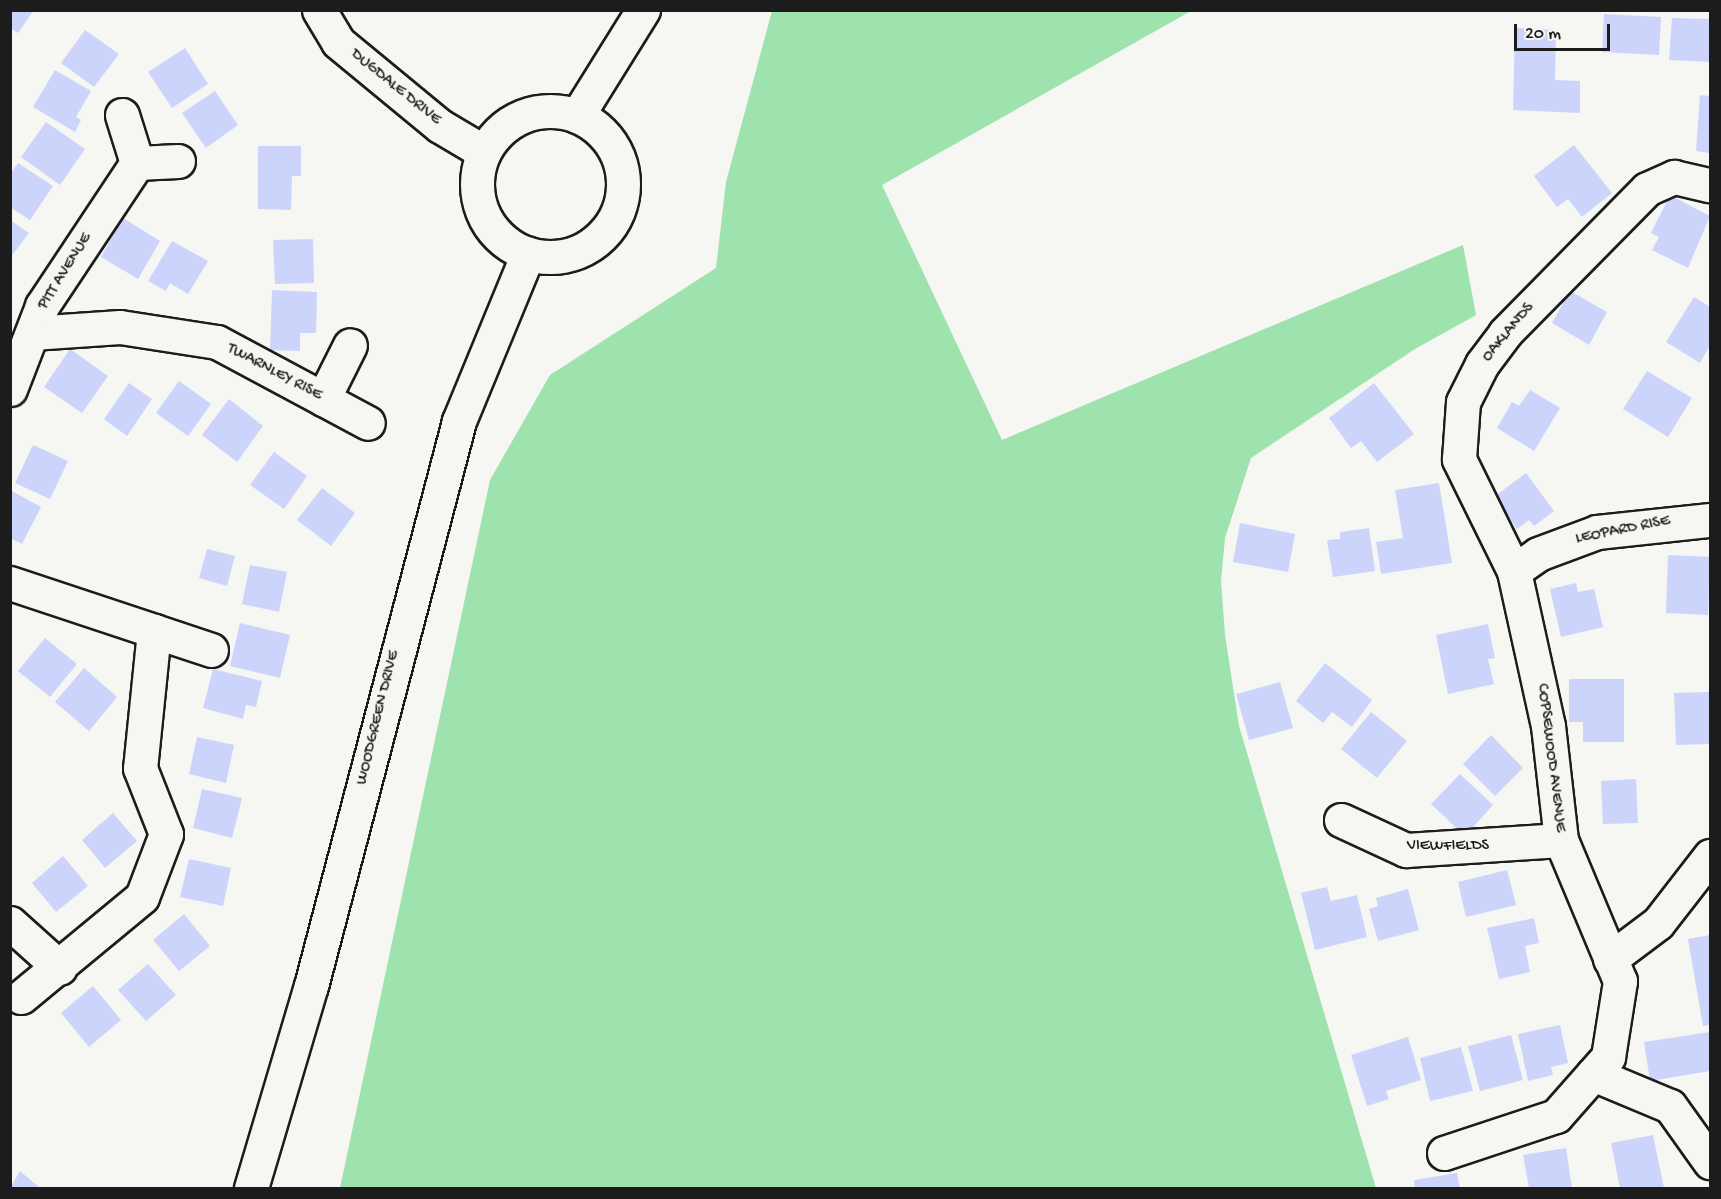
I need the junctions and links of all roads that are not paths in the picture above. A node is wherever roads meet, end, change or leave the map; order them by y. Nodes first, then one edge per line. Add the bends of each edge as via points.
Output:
1 (319, 10) edge
2 (643, 10) edge
3 (122, 114) dead end
4 (577, 116) junction
5 (484, 152) junction
6 (178, 161) dead end
7 (136, 163) junction
8 (1710, 185) edge
9 (528, 254) junction
10 (32, 333) junction
11 (350, 345) dead end
12 (10, 389) edge
13 (322, 399) junction
14 (368, 423) dead end
15 (1710, 520) edge
16 (1526, 562) junction
17 (10, 583) edge
18 (154, 631) junction
19 (211, 650) dead end
20 (1341, 820) dead end
21 (1561, 840) junction
22 (1710, 856) edge
23 (10, 922) edge
24 (1610, 959) junction
25 (60, 968) junction
26 (21, 997) dead end
27 (1593, 1074) junction
28 (1444, 1153) dead end
29 (1710, 1162) edge
30 (251, 1188) edge

1 - 5 street, DUGDALE DRIVE via 339,42 440,126
2 - 4 street
3 - 7 street
4 - 5 street via 534,112 496,134
4 - 9 street via 597,127 621,164 624,187 620,209 593,244 572,254
5 - 9 street via 478,193 483,213 494,230
6 - 7 street
7 - 10 street, PITT AVENUE via 42,306
8 - 16 street, OAKLANDS via 1674,177 1647,189 1505,333 1482,364 1463,402 1459,459
9 - 30 street, WOODGREEN DRIVE via 459,421 311,986
10 - 12 street, PITT AVENUE
10 - 13 street, TWARNLEY RISE via 120,327 217,342
11 - 13 street
13 - 14 street, TWARNLEY RISE
15 - 16 street, LEOPARD RISE via 1598,532
16 - 21 street, COPSEWOOD AVENUE
17 - 18 street
18 - 19 street
18 - 25 street via 140,768 166,834 142,897
20 - 21 street, VIEWFIELDS via 1406,849
21 - 24 street, COPSEWOOD AVENUE
22 - 24 street via 1658,923
23 - 25 street
24 - 27 street, COPSEWOOD AVENUE via 1620,981 1608,1057
25 - 26 street
27 - 28 street, COPSEWOOD AVENUE via 1556,1116
27 - 29 street via 1670,1106

